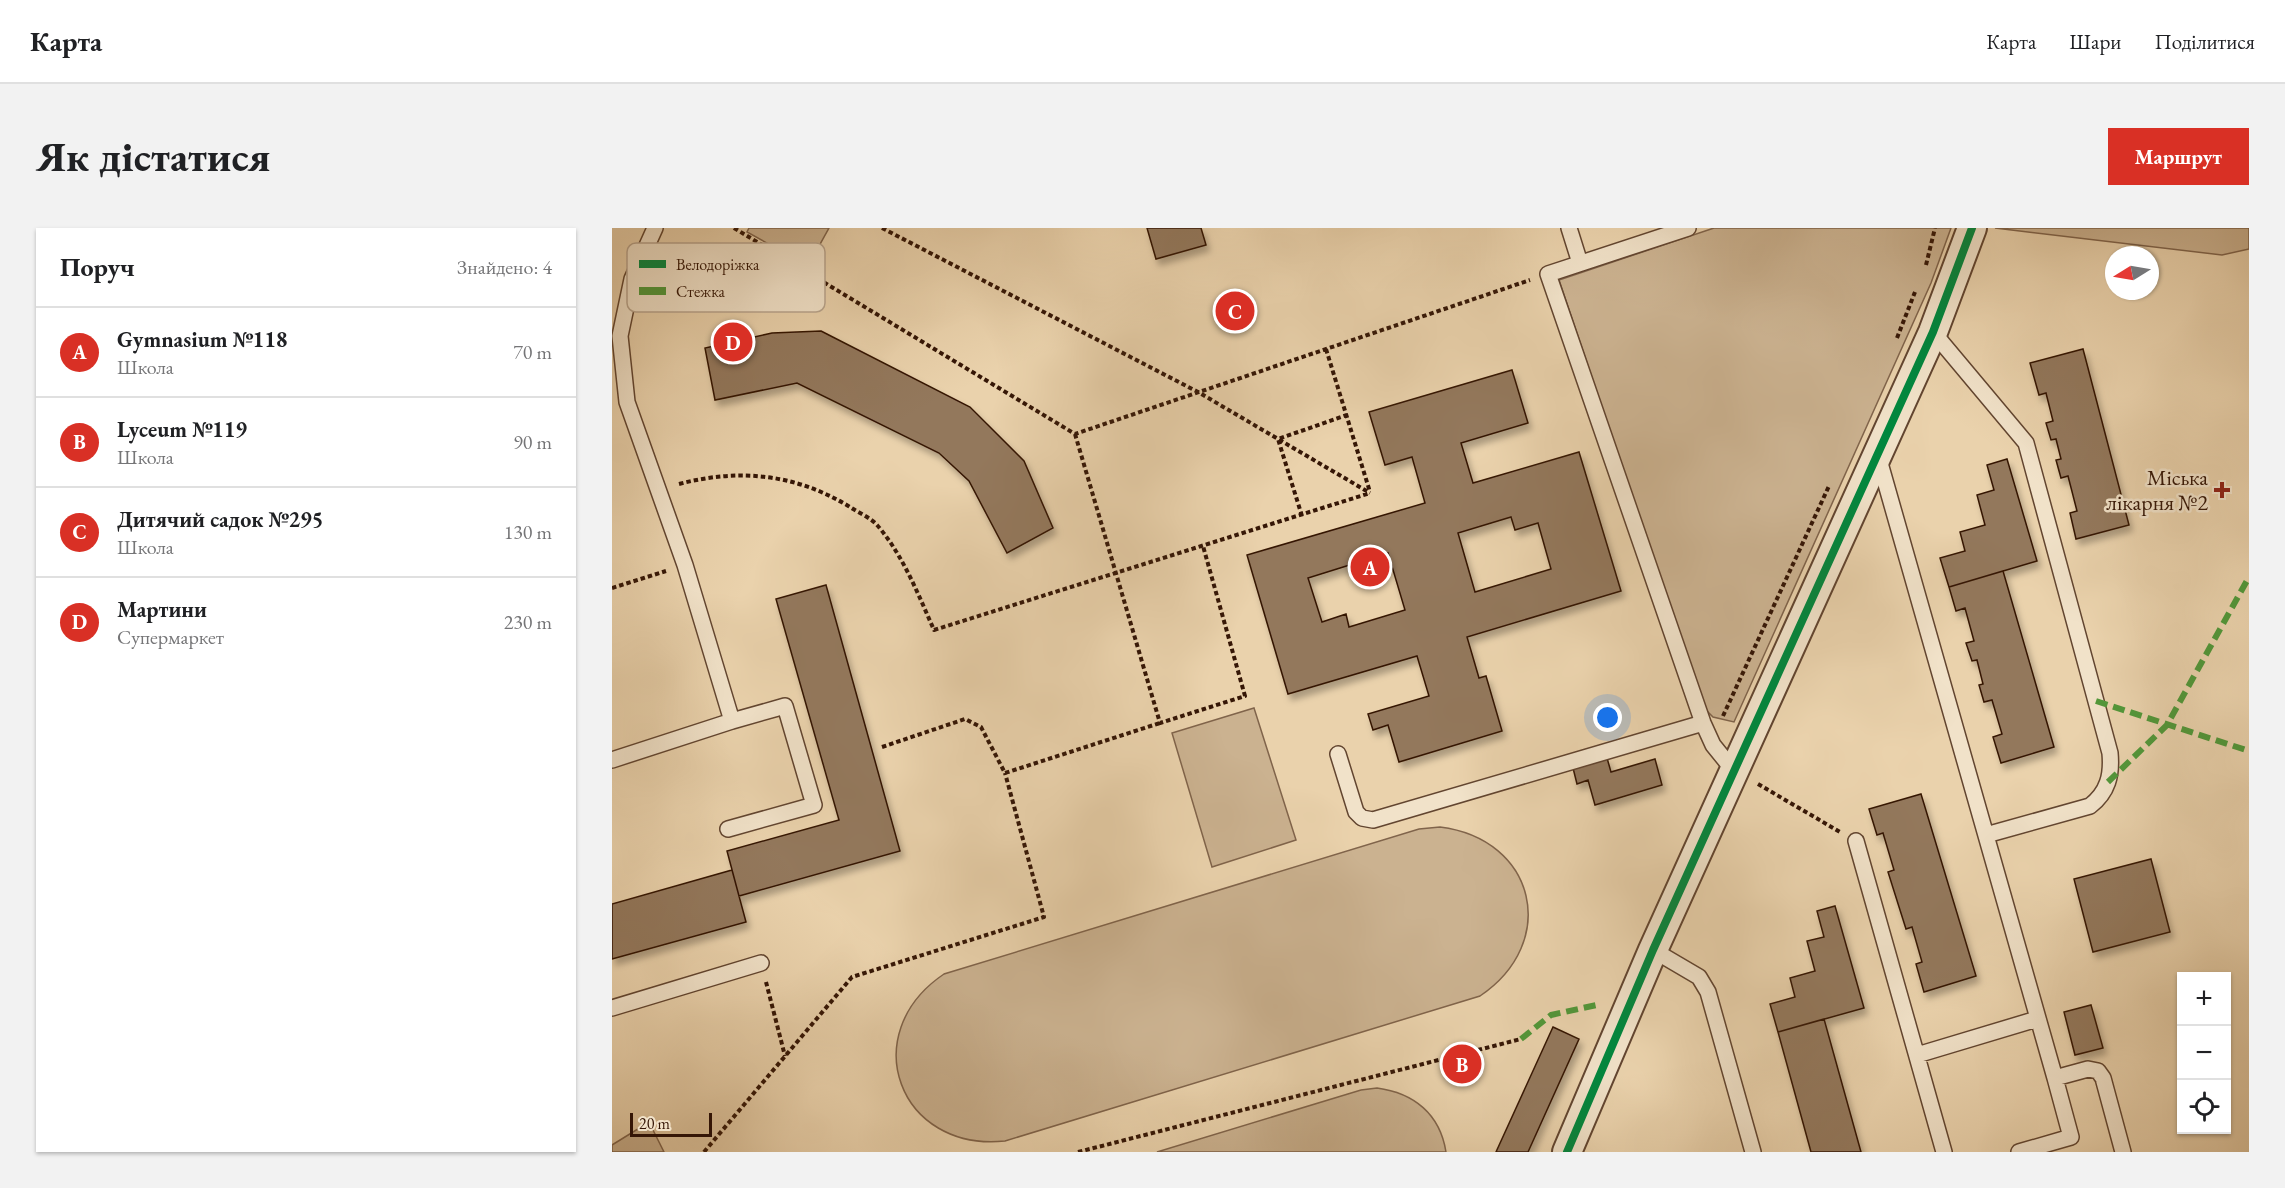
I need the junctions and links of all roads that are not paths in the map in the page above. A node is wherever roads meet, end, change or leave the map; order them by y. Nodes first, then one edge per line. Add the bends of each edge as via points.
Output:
1 (655, 228) edge
2 (1569, 228) edge
3 (1688, 228) edge
4 (1972, 228) edge
5 (648, 243) edge
6 (1581, 262) junction
7 (627, 303) edge
8 (1933, 332) junction
9 (1878, 454) junction
10 (732, 721) junction
11 (1703, 723) junction
12 (1338, 754) dead end
13 (612, 760) edge
14 (1734, 771) junction
15 (728, 829) dead end
16 (1986, 836) junction
17 (1856, 841) road end
18 (1653, 950) junction
19 (761, 963) road end
20 (612, 1008) edge
21 (2037, 1020) junction
22 (1917, 1055) junction
23 (2055, 1078) junction
24 (1567, 1152) edge
25 (1753, 1152) edge
26 (1944, 1152) edge
27 (2019, 1152) edge
28 (2123, 1152) edge

1 - 5 lane
2 - 6 lane
3 - 6 lane
4 - 8 street
6 - 11 lane via 1548,274
7 - 10 lane via 620,336 627,402 685,565
8 - 9 street
8 - 16 lane via 2026,443 2110,753 2111,768 2102,796 2090,806
9 - 14 street
9 - 16 lane
10 - 13 lane
10 - 15 lane via 785,706 814,805
11 - 12 lane via 1373,820 1356,812
11 - 14 lane via 1713,745
14 - 18 street
16 - 21 lane
17 - 22 lane
18 - 24 street
18 - 25 lane via 1699,977 1708,992
19 - 20 lane
21 - 22 lane
21 - 23 lane
22 - 26 lane
23 - 27 lane via 2071,1137
23 - 28 lane via 2098,1071

